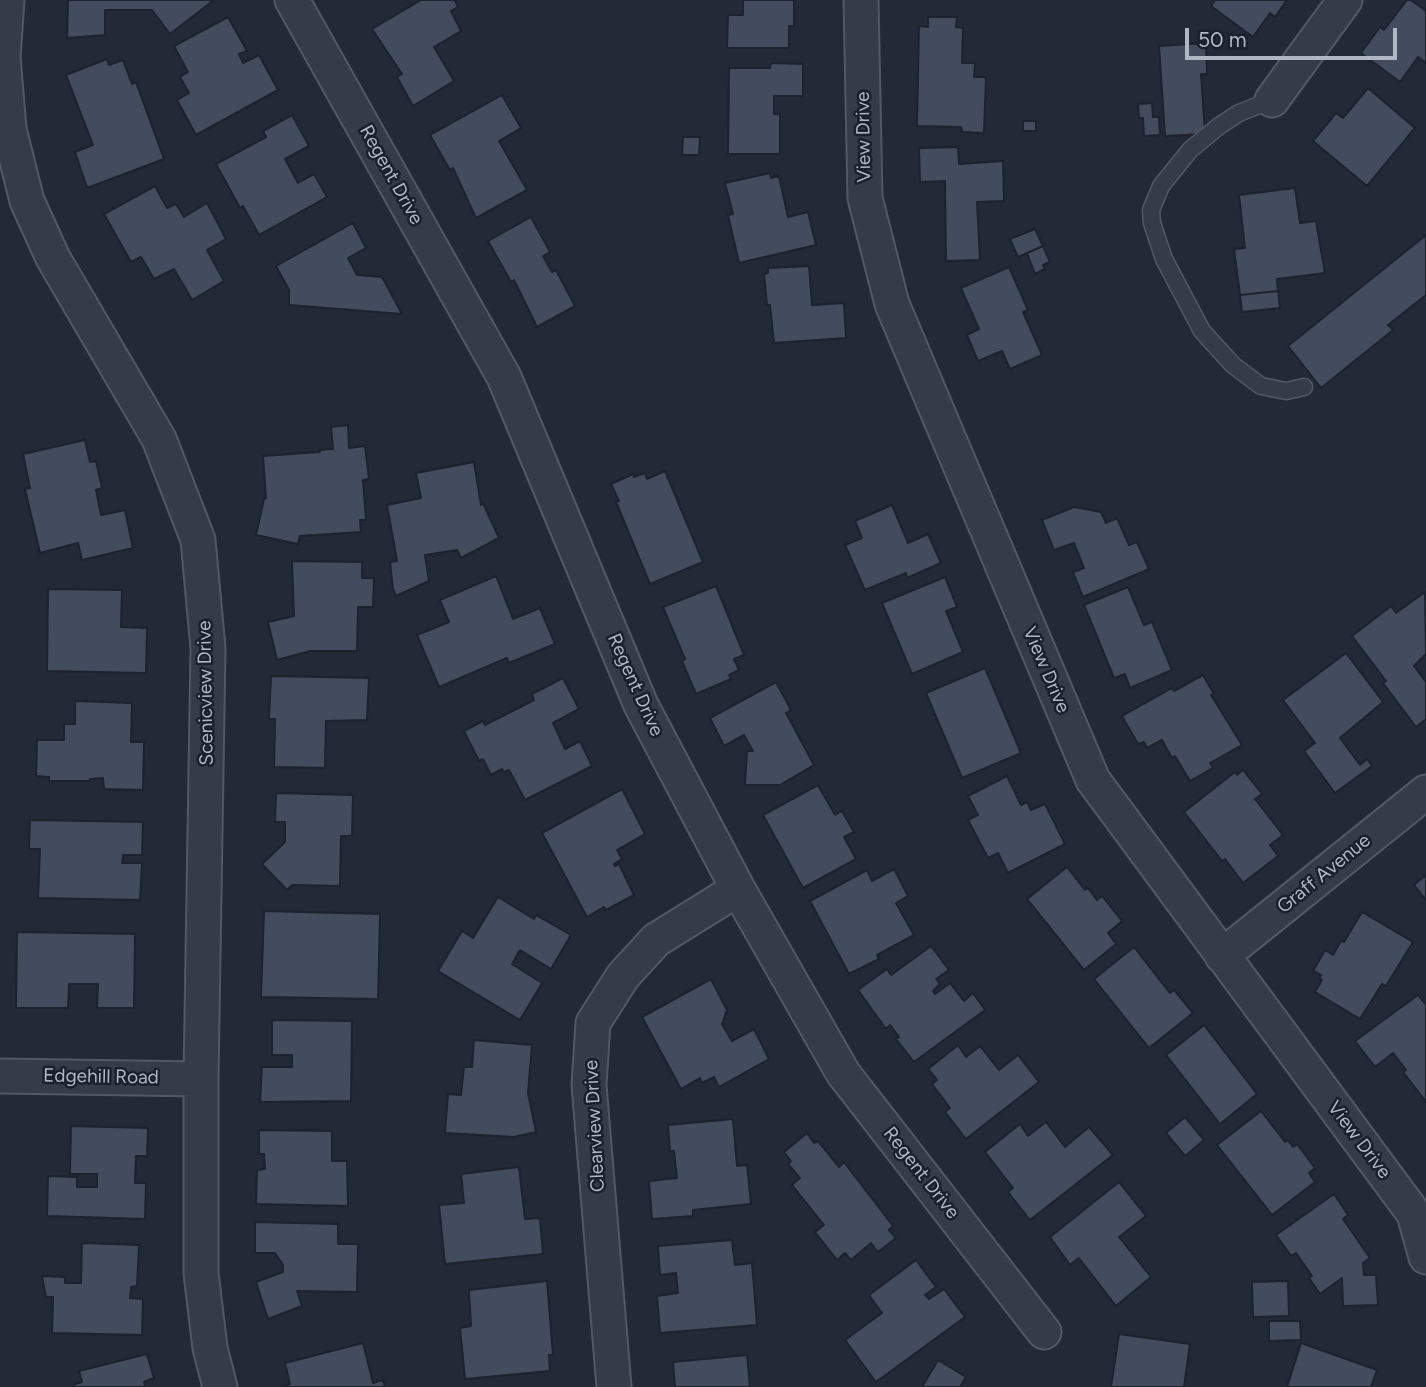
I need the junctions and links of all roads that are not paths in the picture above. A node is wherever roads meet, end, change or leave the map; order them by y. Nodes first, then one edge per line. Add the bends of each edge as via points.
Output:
1 (7, 0) edge
2 (292, 0) edge
3 (861, 0) edge
4 (1345, 0) edge
5 (1272, 100) joint
6 (1304, 387) dead end
7 (1426, 792) edge
8 (738, 889) junction
9 (1222, 956) junction
10 (0, 1076) edge
11 (201, 1079) junction
12 (1426, 1257) edge
13 (1044, 1332) dead end
14 (220, 1387) edge
15 (614, 1387) edge

1 - 11 street, Scenicview Drive via 3,57 9,130 27,201 53,258 159,439 198,540 208,648
2 - 8 street, Regent Drive via 504,377 641,705
3 - 9 street, View Drive via 865,198 892,304 1093,780
4 - 5 street
5 - 6 lane via 1219,125 1190,150 1161,186 1151,210 1152,223 1164,259 1202,331 1233,366 1261,386 1286,391
7 - 9 street, Graff Avenue
8 - 13 street, Regent Drive via 843,1073
8 - 15 street, Clearview Drive via 656,940 623,976 593,1023 589,1085
9 - 12 street, View Drive via 1414,1214
10 - 11 street, Edgehill Road
11 - 14 street, Scenicview Drive via 201,1273

